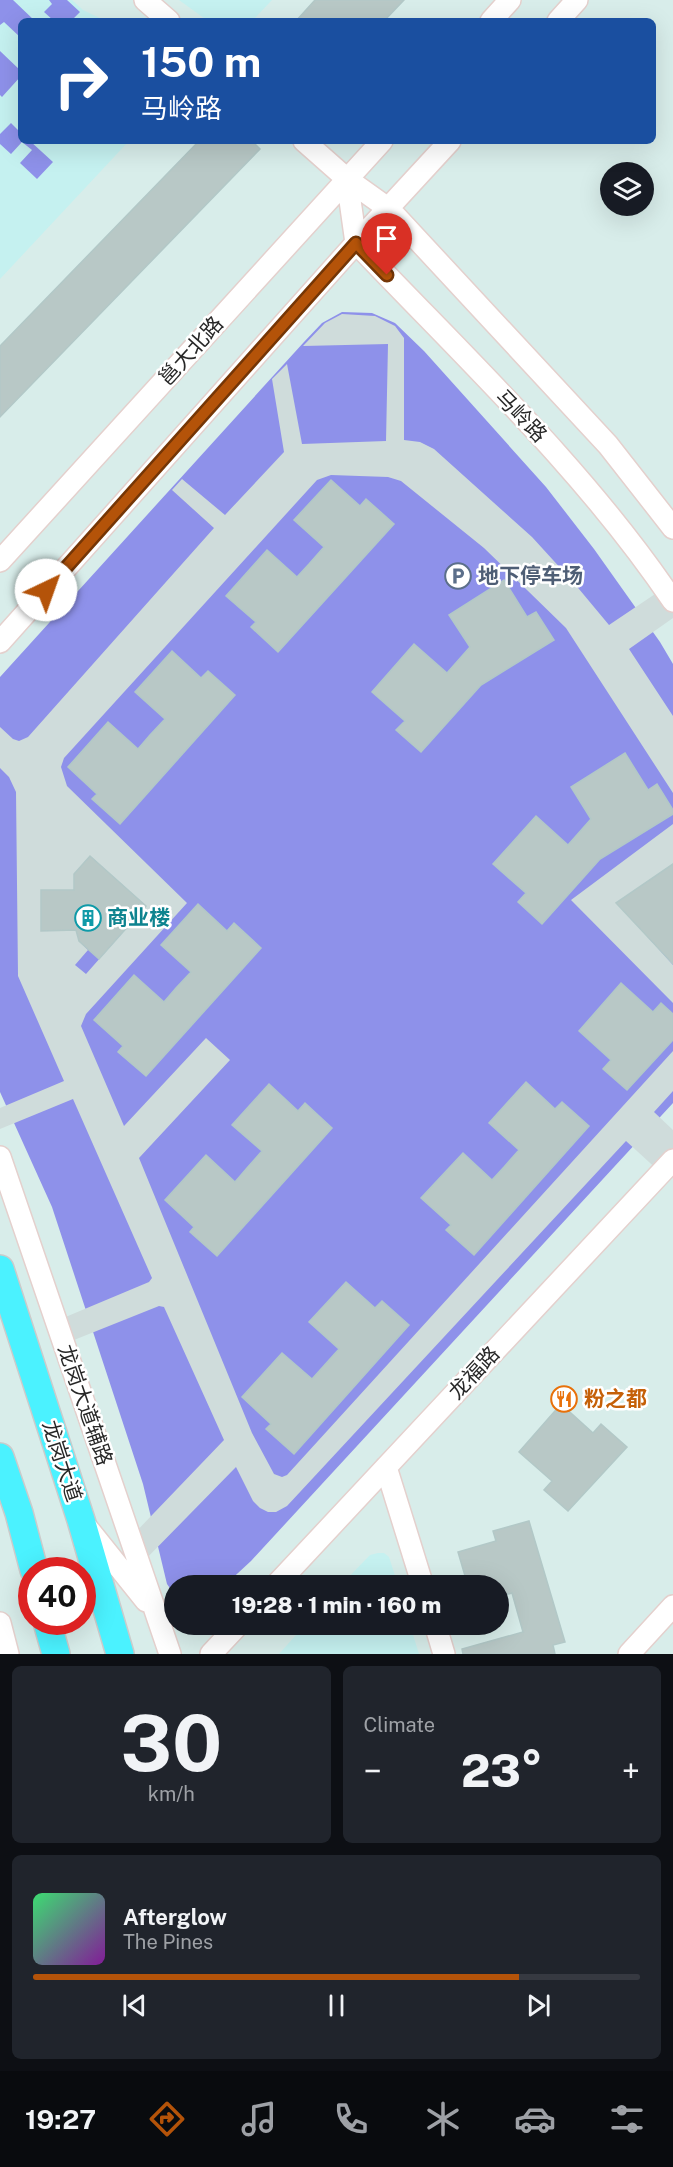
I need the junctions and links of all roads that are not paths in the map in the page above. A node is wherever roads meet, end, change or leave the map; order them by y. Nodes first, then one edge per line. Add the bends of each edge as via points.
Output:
1 (145, 0) edge
2 (510, 0) edge
3 (577, 0) edge
4 (166, 18) edge
5 (494, 18) edge
6 (561, 18) edge
7 (307, 144) edge
8 (379, 144) edge
9 (447, 144) edge
10 (347, 179) junction
11 (389, 209) junction
12 (356, 243) junction
13 (673, 528) edge
14 (0, 561) edge
15 (673, 601) edge
16 (0, 642) edge
17 (0, 1157) edge
18 (673, 1160) edge
19 (0, 1269) edge
20 (0, 1457) edge
21 (386, 1467) junction
22 (81, 1520) junction
23 (31, 1557) edge
24 (285, 1575) edge
25 (420, 1575) edge
26 (673, 1606) edge
27 (156, 1613) junction
28 (0, 1623) edge
29 (51, 1635) edge
30 (229, 1635) edge
31 (438, 1635) edge
32 (8, 1654) edge
33 (56, 1654) edge
34 (120, 1654) edge
35 (170, 1654) edge
36 (211, 1654) edge
37 (444, 1654) edge
38 (629, 1654) edge

1 - 4 street
2 - 5 street
3 - 6 street
7 - 10 street, 马岭路
8 - 10 street, 邕大北路
9 - 11 street
10 - 11 street, 马岭路
10 - 12 street
10 - 14 street, 邕大北路
11 - 12 street
11 - 13 street, 马岭路 via 608,445
12 - 15 street, 马岭路 via 557,453
12 - 16 street
17 - 27 street, 龙岗大道辅路
18 - 21 street, 龙福路
19 - 22 main road, 龙岗大道
20 - 23 main road
21 - 24 street, 龙福路
21 - 25 street
22 - 27 street
22 - 34 main road, 龙岗大道
26 - 38 street
27 - 35 street, 龙岗大道辅路
28 - 32 street
29 - 33 main road
30 - 36 street
31 - 37 street

